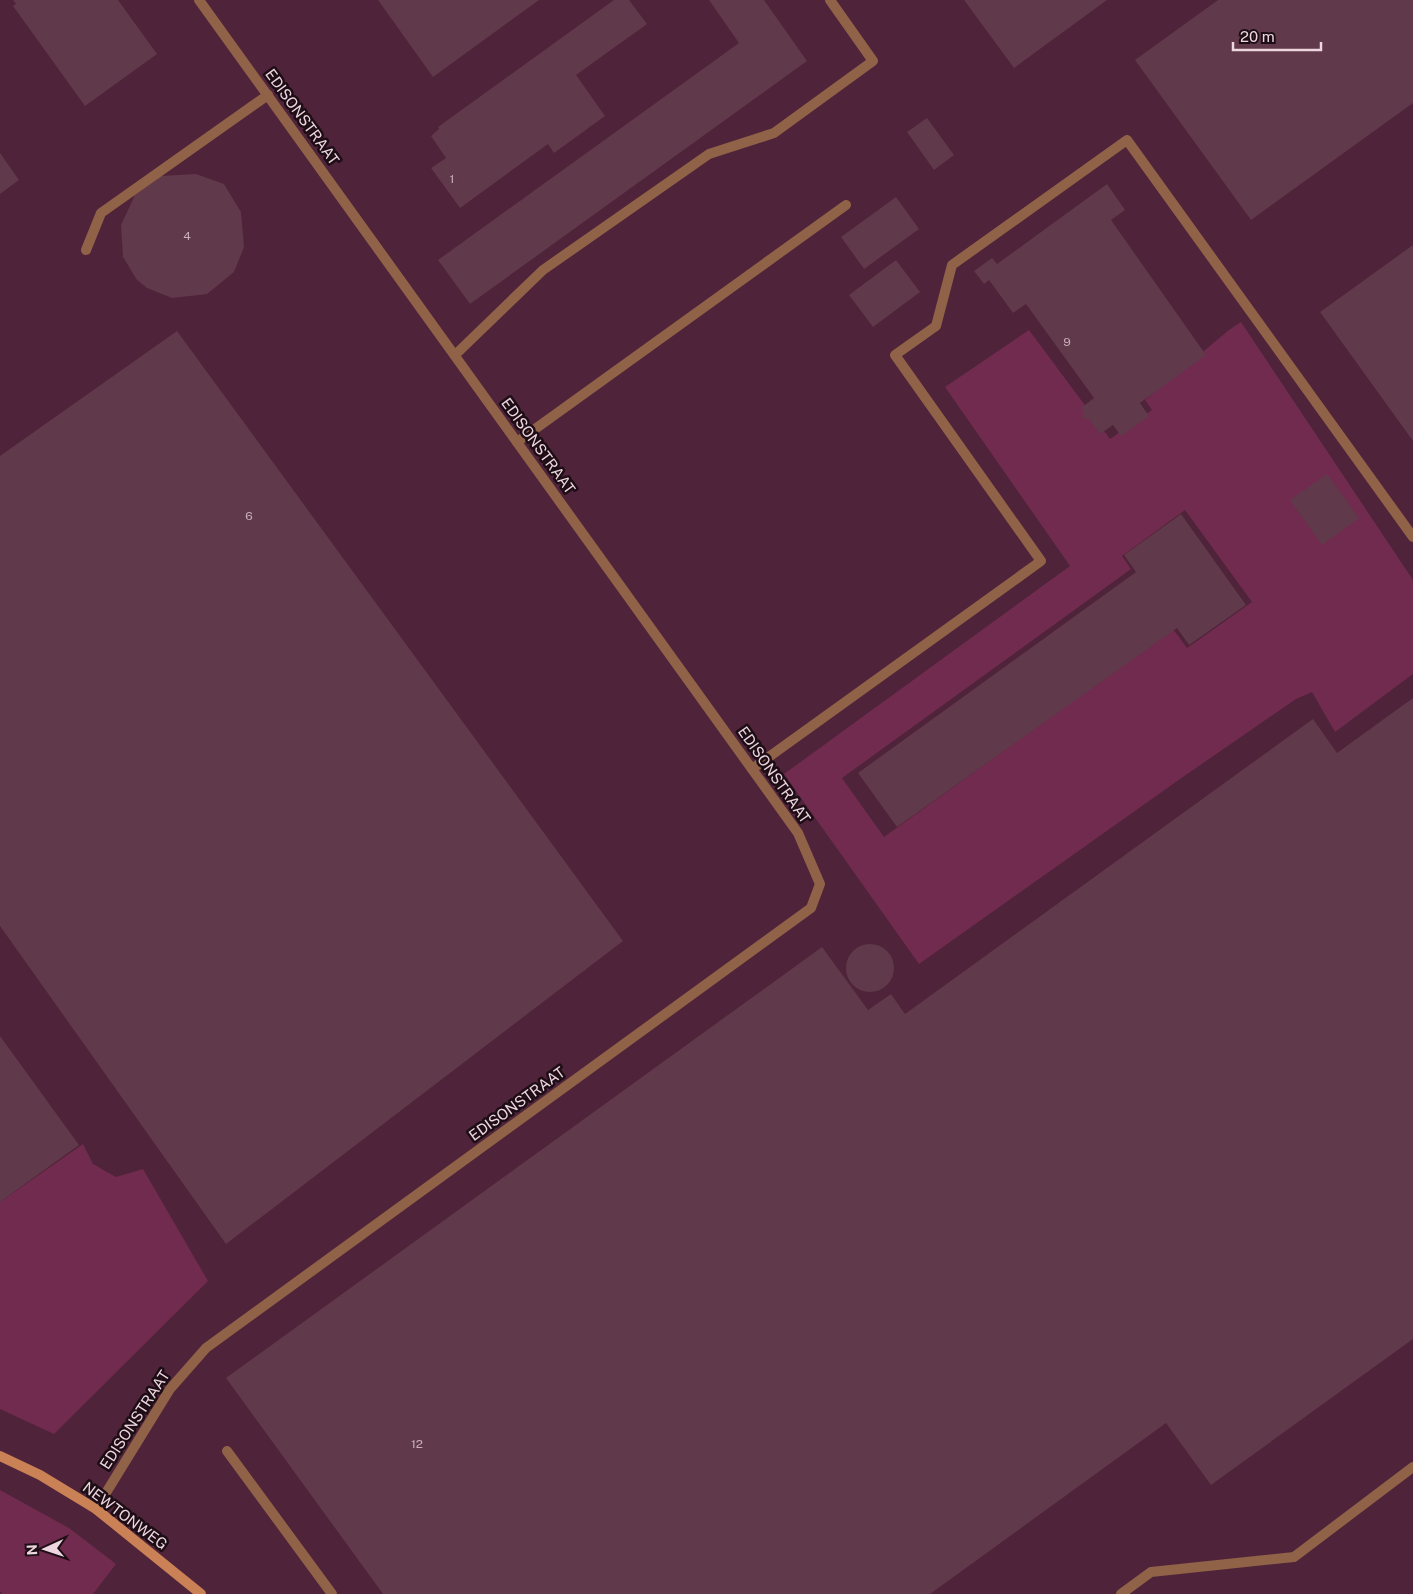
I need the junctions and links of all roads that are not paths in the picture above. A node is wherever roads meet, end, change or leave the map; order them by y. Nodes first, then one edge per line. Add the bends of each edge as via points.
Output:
1 (199, 0) edge
2 (830, 0) edge
3 (268, 95) junction
4 (846, 205) dead end
5 (86, 250) dead end
6 (455, 355) junction
7 (517, 442) junction
8 (1413, 537) edge
9 (752, 769) junction
10 (227, 1451) dead end
11 (0, 1456) edge
12 (1413, 1467) edge
13 (96, 1509) junction
14 (201, 1594) edge
15 (332, 1594) edge
16 (1121, 1594) edge

1 - 3 street, EDISONSTRAAT
2 - 6 street via 873,61 774,133 709,154 543,270
3 - 5 street via 101,213
3 - 6 street, EDISONSTRAAT
4 - 7 street
6 - 7 street, EDISONSTRAAT
7 - 9 street, EDISONSTRAAT
8 - 9 street via 1127,140 952,266 936,326 895,355 1041,561
9 - 13 street, EDISONSTRAAT via 798,834 820,884 811,908 206,1348 170,1389
10 - 15 street
11 - 13 street, NEWTONWEG via 40,1475
12 - 16 street via 1294,1557 1151,1572
13 - 14 street, NEWTONWEG

